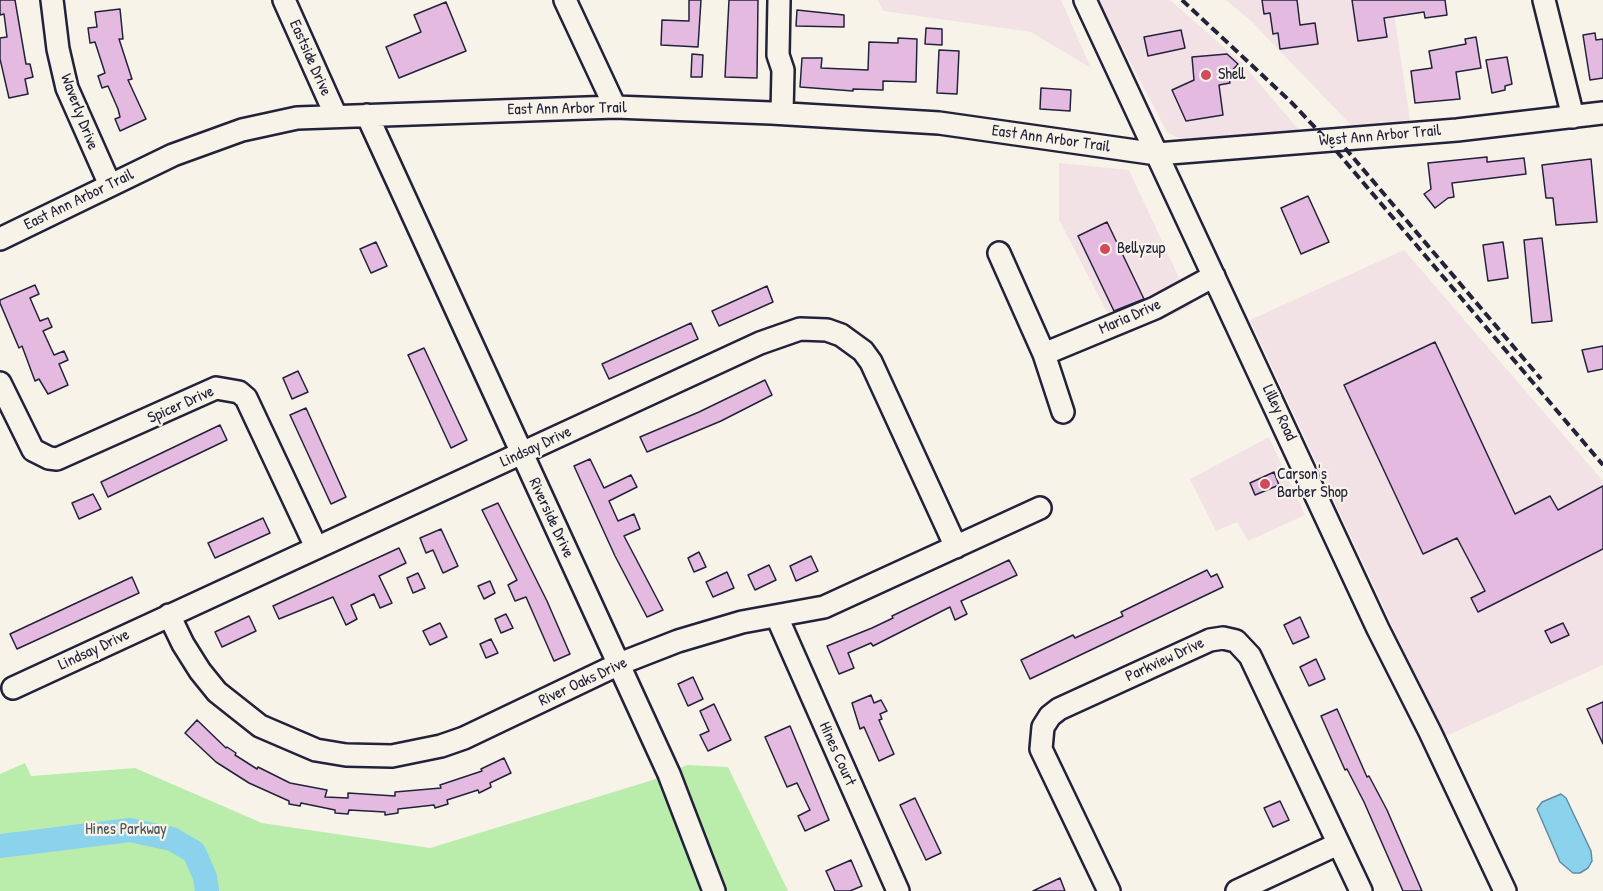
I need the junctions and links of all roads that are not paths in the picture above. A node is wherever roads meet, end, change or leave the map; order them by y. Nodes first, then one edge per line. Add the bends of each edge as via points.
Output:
1 (52, 0) edge
2 (284, 0) edge
3 (565, 0) edge
4 (778, 0) edge
5 (1084, 0) edge
6 (1544, 0) edge
7 (615, 107) junction
8 (777, 113) junction
9 (1603, 113) edge
10 (367, 115) junction
11 (336, 116) junction
12 (1573, 117) junction
13 (1157, 154) junction
14 (110, 185) junction
15 (0, 239) edge
16 (999, 253) dead end
17 (1214, 276) junction
18 (1044, 354) junction
19 (0, 383) edge
20 (1063, 412) dead end
21 (521, 453) junction
22 (1040, 508) dead end
23 (316, 547) junction
24 (956, 547) junction
25 (169, 615) junction
26 (777, 617) junction
27 (619, 664) junction
28 (12, 688) dead end
29 (1338, 844) junction
30 (714, 891) edge
31 (898, 891) edge
32 (1109, 891) edge
33 (1237, 891) edge
34 (1361, 891) edge
35 (1505, 891) edge

1 - 14 street, Waverly Drive via 67,88
2 - 11 street, Eastside Drive
3 - 7 street
4 - 8 street via 778,56 783,70
5 - 13 street, Lilley Road
6 - 12 street
7 - 8 street, East Ann Arbor Trail
7 - 10 street, East Ann Arbor Trail
8 - 13 street, East Ann Arbor Trail via 939,123
9 - 12 street, West Ann Arbor Trail
10 - 11 street, East Ann Arbor Trail
10 - 21 street, Riverside Drive
11 - 14 street, East Ann Arbor Trail via 283,120 242,130 173,155
12 - 13 street, West Ann Arbor Trail
13 - 17 street, Lilley Road
14 - 15 street, East Ann Arbor Trail
16 - 18 street
17 - 18 street, Maria Drive via 1155,308
17 - 35 street, Lilley Road
18 - 20 street
19 - 23 street, Spicer Drive via 29,444 40,455 57,459 216,388 238,392 246,398
21 - 23 street, Lindsay Drive
21 - 24 street, Lindsay Drive via 787,331 827,330 853,342 871,362
21 - 27 street, Riverside Drive
22 - 24 street, River Oaks Drive
23 - 25 street, Lindsay Drive
24 - 26 street, River Oaks Drive via 824,607
25 - 27 street, River Oaks Drive via 200,671 239,711 287,740 345,755 392,756 441,746
25 - 28 street, Lindsay Drive
26 - 27 street, River Oaks Drive via 705,631
26 - 31 street, Hines Court
27 - 30 street, Riverside Drive via 669,774
29 - 32 street, Parkview Drive via 1250,656 1236,641 1218,638 1059,710 1043,727 1041,749
29 - 33 street
29 - 34 street, Parkview Drive

